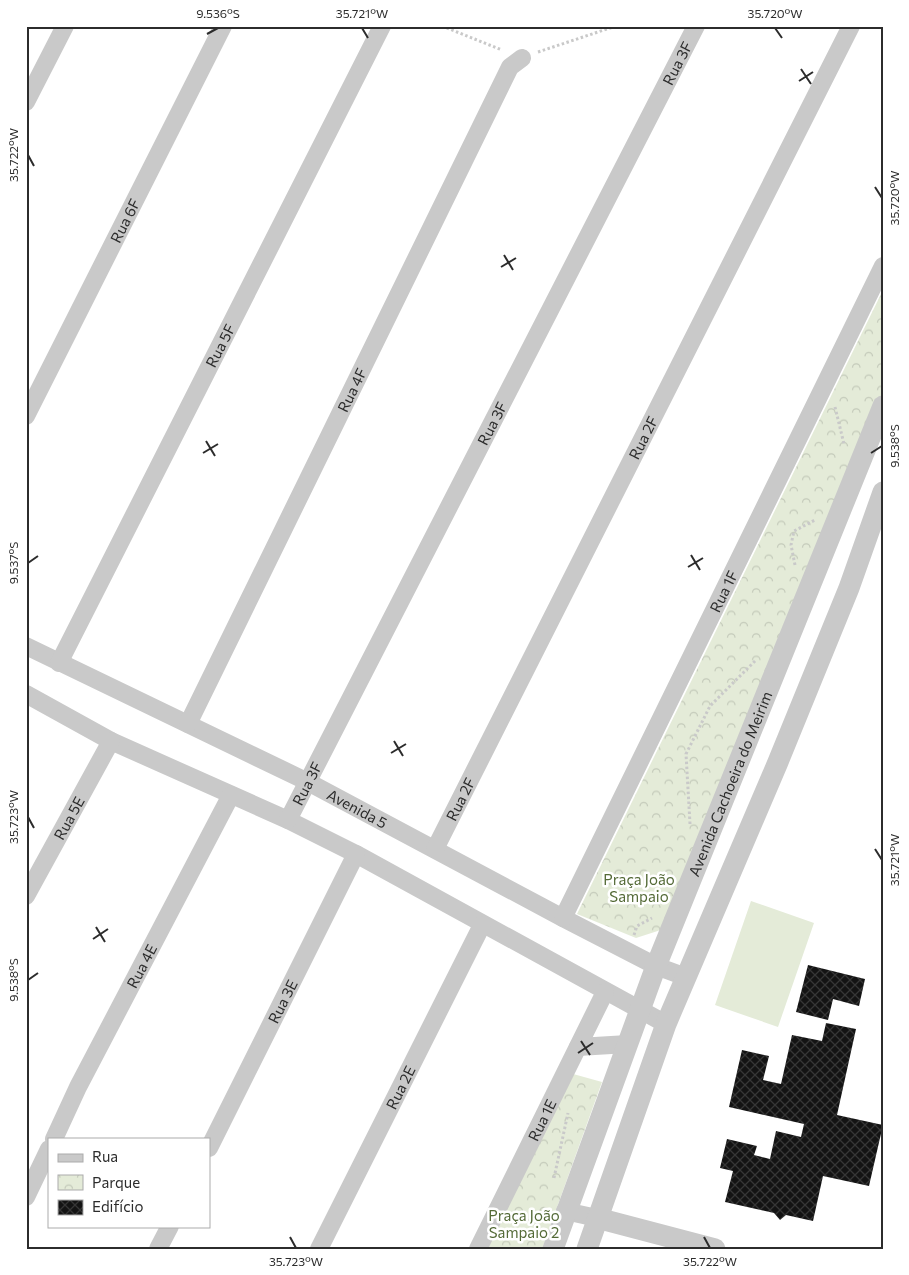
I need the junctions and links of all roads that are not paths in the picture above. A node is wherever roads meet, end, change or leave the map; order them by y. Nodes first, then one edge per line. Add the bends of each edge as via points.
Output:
1 (64, 26) edge
2 (224, 26) edge
3 (382, 26) edge
4 (696, 26) edge
5 (851, 26) edge
6 (522, 58) road end
7 (26, 102) edge
8 (883, 266) edge
9 (883, 406) edge
10 (26, 416) edge
11 (883, 492) edge
12 (26, 646) edge
13 (59, 663) junction
14 (26, 694) edge
15 (188, 724) junction
16 (111, 741) junction
17 (308, 782) junction
18 (230, 795) junction
19 (288, 820) junction
20 (434, 849) junction
21 (356, 854) junction
22 (26, 896) edge
23 (563, 918) junction
24 (482, 925) junction
25 (656, 966) junction
26 (686, 977) junction
27 (605, 992) junction
28 (640, 1012) junction
29 (666, 1024) junction
30 (628, 1044) junction
31 (578, 1047) junction
32 (54, 1138) edge
33 (210, 1146) edge
34 (48, 1151) edge
35 (26, 1196) edge
36 (565, 1211) junction
37 (597, 1218) junction
38 (169, 1228) edge
39 (158, 1249) edge
40 (319, 1249) edge
41 (478, 1249) edge
42 (553, 1249) edge
43 (587, 1249) edge
44 (714, 1249) edge

1 - 7 street
2 - 10 street, Rua 6F
3 - 13 street, Rua 5F
4 - 17 street, Rua 3F
5 - 20 street, Rua 2F
6 - 15 street, Rua 4F via 510,67
8 - 23 street, Rua 1F
9 - 25 street, Avenida Cachoeira do Meirim
11 - 26 street via 778,762
12 - 13 street, Avenida 5
13 - 15 street, Avenida 5
14 - 16 street
15 - 17 street, Avenida 5
16 - 18 street
16 - 22 street, Rua 5E
17 - 19 street, Rua 3F
17 - 20 street, Avenida 5
18 - 19 street
18 - 32 street, Rua 4E
19 - 21 street
20 - 23 street, Avenida 5
21 - 24 street
21 - 33 street, Rua 3E
23 - 25 street, Avenida 5
24 - 27 street
24 - 40 street, Rua 2E
25 - 26 street, Avenida 5
25 - 28 street, Avenida Cachoeira do Meirim
26 - 29 street
27 - 28 street
27 - 31 street, Rua 1E
28 - 29 street
28 - 30 street, Avenida Cachoeira do Meirim
29 - 37 street
30 - 31 street
30 - 36 street, Avenida Cachoeira do Meirim
31 - 41 street, Rua 1E
34 - 35 street
36 - 37 street
36 - 42 street, Avenida Cachoeira do Meirim
37 - 43 street
37 - 44 street
38 - 39 street

